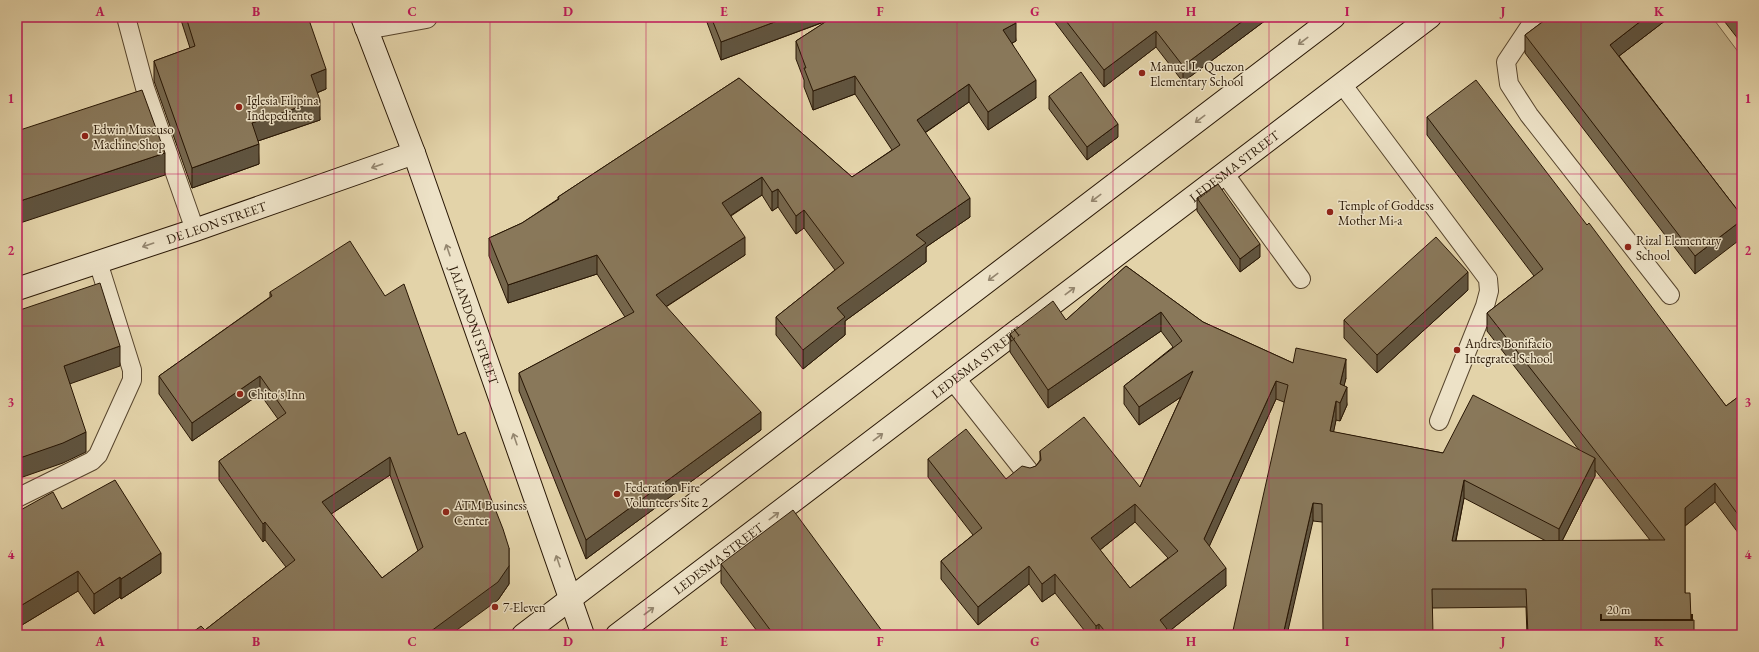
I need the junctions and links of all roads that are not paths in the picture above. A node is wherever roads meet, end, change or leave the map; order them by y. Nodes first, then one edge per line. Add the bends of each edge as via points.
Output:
1 (126, 17) edge
2 (426, 17) edge
3 (1334, 17) edge
4 (1430, 17) edge
5 (1536, 17) edge
6 (364, 22) edge
7 (1342, 84) junction
8 (414, 153) junction
9 (1224, 173) junction
10 (194, 230) junction
11 (98, 262) junction
12 (1301, 280) dead end
13 (17, 289) edge
14 (1670, 295) dead end
15 (954, 379) junction
16 (1438, 421) dead end
17 (1029, 474) edge
18 (17, 498) edge
19 (571, 598) junction
20 (582, 633) edge
21 (523, 635) edge
22 (618, 635) edge

1 - 10 lane via 144,88
2 - 6 main road
3 -> 19 main road
4 - 7 main road, LEDESMA STREET
5 - 14 lane via 1506,62 1508,84 1529,115
6 - 8 main road, JALANDONI STREET
7 - 9 main road, LEDESMA STREET
7 - 16 lane via 1488,279 1489,291 1485,306
8 -> 10 main road, DE LEON STREET
19 -> 8 main road, JALANDONI STREET
9 - 12 lane
15 -> 9 main road, LEDESMA STREET
10 -> 11 main road, DE LEON STREET
11 - 13 main road, DE LEON STREET
11 - 18 lane via 132,370 132,380 98,455 92,461
15 - 17 main road
22 -> 15 main road, LEDESMA STREET
19 - 20 main road, JALANDONI STREET
19 - 21 main road

